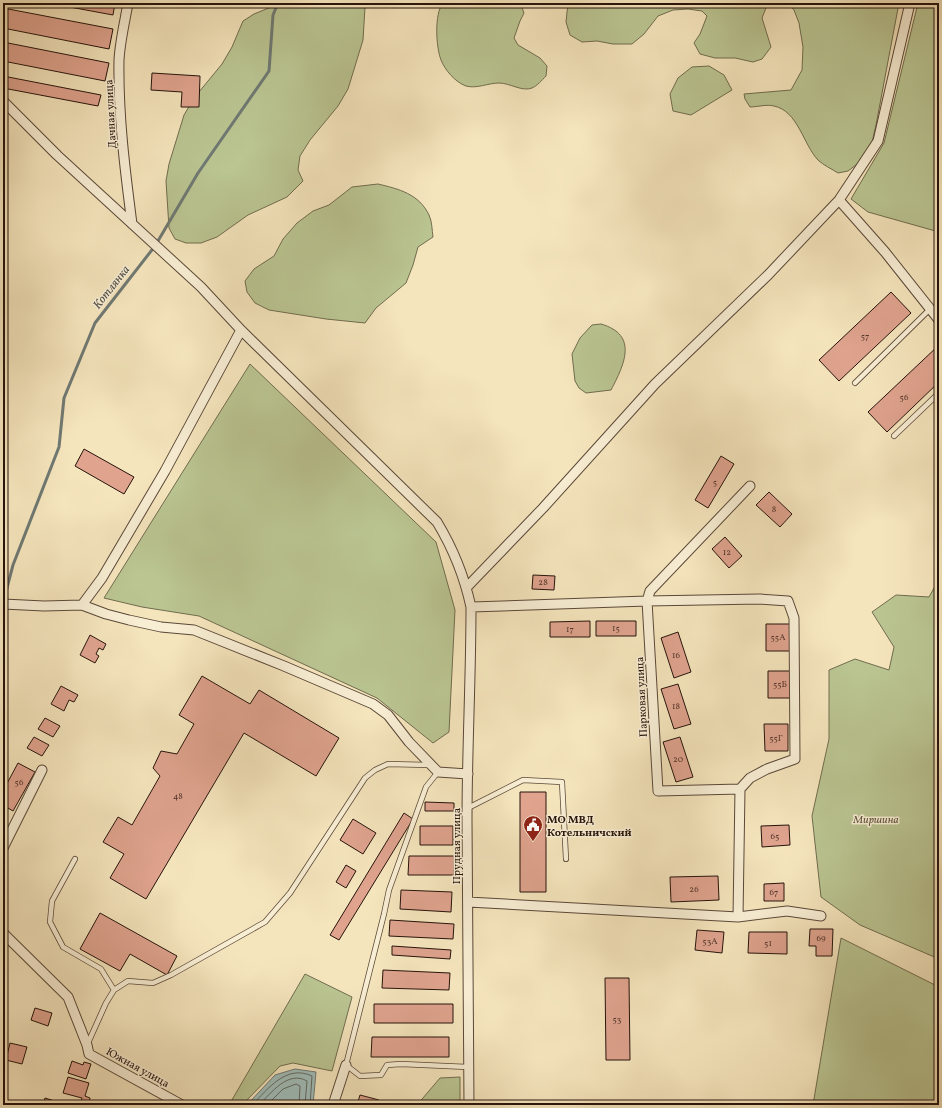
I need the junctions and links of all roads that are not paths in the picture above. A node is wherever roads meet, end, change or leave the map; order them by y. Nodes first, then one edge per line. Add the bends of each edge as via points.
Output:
1 (128, 3) edge
2 (910, 3) edge
3 (3, 101) edge
4 (839, 200) junction
5 (132, 224) junction
6 (930, 309) junction
7 (939, 320) edge
8 (241, 330) junction
9 (855, 383) dead end
10 (939, 393) edge
11 (894, 436) dead end
12 (750, 486) dead end
13 (467, 587) junction
14 (648, 601) junction
15 (3, 604) edge
16 (82, 606) junction
17 (471, 607) junction
18 (431, 765) junction
19 (42, 770) dead end
20 (438, 772) junction
21 (468, 774) junction
22 (740, 789) junction
23 (468, 808) junction
24 (3, 848) edge
25 (566, 858) dead end
26 (75, 859) dead end
27 (468, 902) junction
28 (821, 916) dead end
29 (738, 918) junction
30 (3, 933) edge
31 (114, 990) junction
32 (87, 1045) junction
33 (346, 1065) junction
34 (468, 1067) junction
35 (182, 1105) edge
36 (334, 1105) edge
37 (469, 1105) edge

1 - 5 street, Дачная улица via 119,59 126,176
2 - 4 street via 878,141
3 - 5 street, Прудная улица
4 - 6 street
4 - 13 street via 768,275 655,384 543,508
5 - 8 street, Прудная улица
6 - 7 street
6 - 9 lane
8 - 13 street, Прудная улица via 437,522 450,544
8 - 16 street via 161,477 102,578
10 - 11 lane
12 - 14 street via 650,592
13 - 17 street, Прудная улица
14 - 17 street
14 - 22 street, Парковая улица via 658,791
14 - 22 street via 788,601 794,618 795,758 750,778
15 - 16 street
16 - 18 street via 161,627 194,630 373,704 388,715
17 - 21 street, Прудная улица
18 - 20 street
18 - 31 lane via 388,764 365,778 290,893 265,922 171,975 153,983 128,981
19 - 24 street
20 - 21 street
20 - 33 lane via 426,787 389,890
21 - 23 street, Прудная улица
22 - 29 street
23 - 25 lane via 523,780 562,782
23 - 27 street, Прудная улица
26 - 31 lane via 52,901 50,922 63,947 101,969
27 - 29 street
27 - 34 street, Прудная улица
28 - 29 street via 787,911
30 - 32 street, Южная улица via 68,997
31 - 32 lane
32 - 35 street, Южная улица via 88,1054
33 - 34 lane via 360,1076 382,1075 387,1065
33 - 36 street
34 - 37 street, Прудная улица

